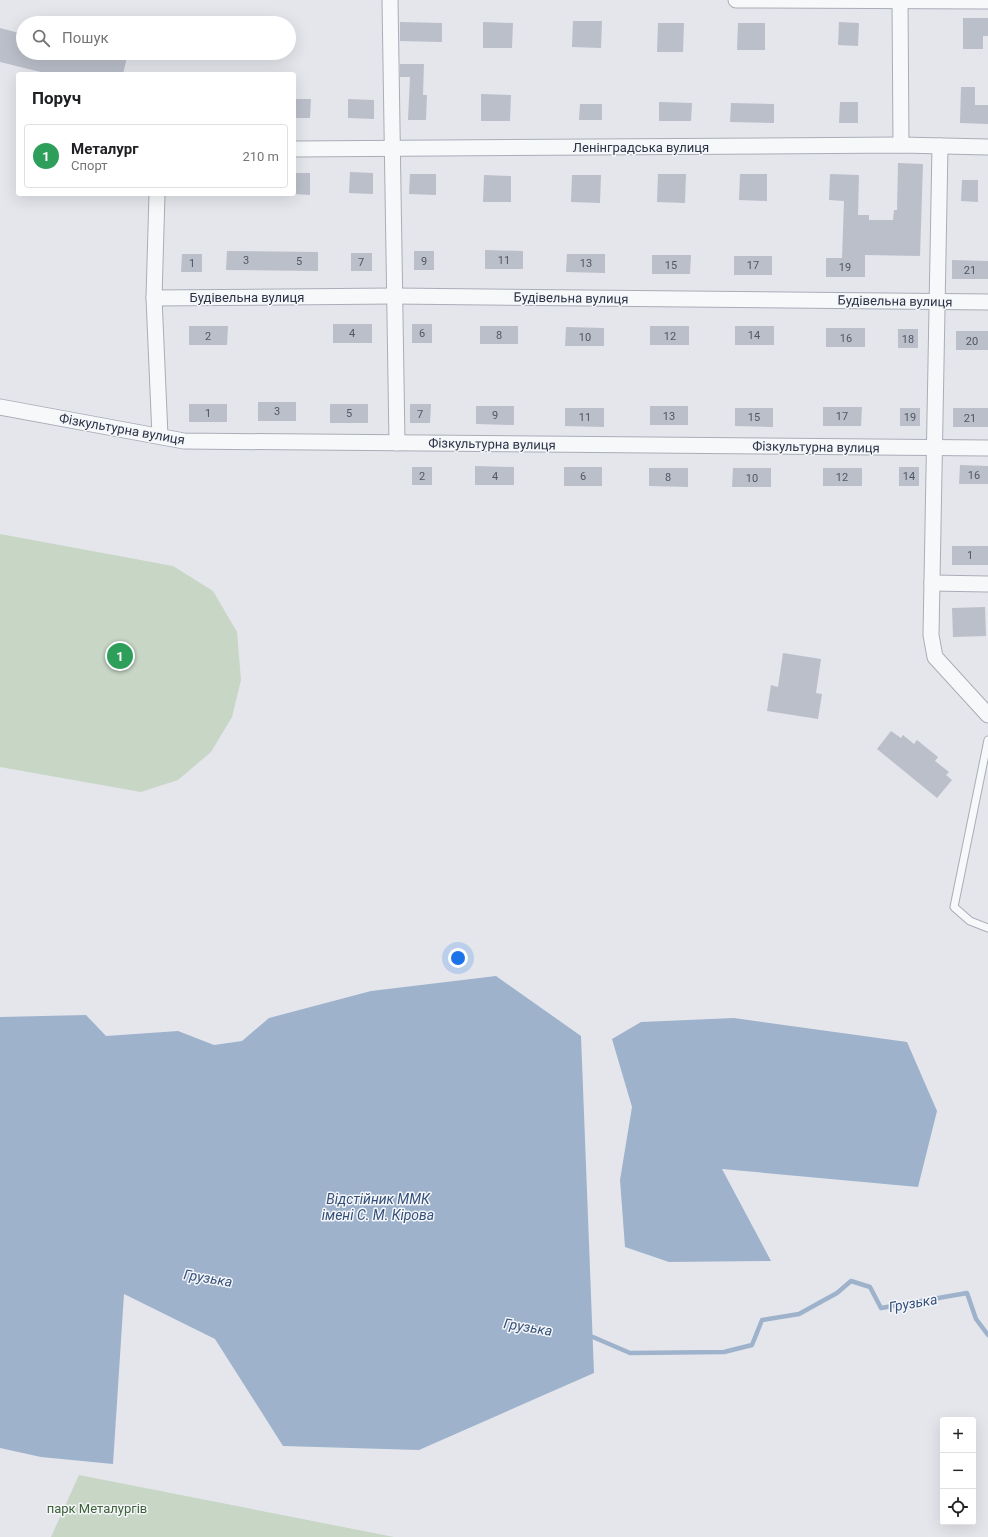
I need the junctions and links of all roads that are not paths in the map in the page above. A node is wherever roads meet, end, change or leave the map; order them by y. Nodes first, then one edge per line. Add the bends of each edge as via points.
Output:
1 (390, 0) edge
2 (736, 0) edge
3 (900, 1) edge
4 (988, 1) edge
5 (901, 146) junction
6 (940, 146) junction
7 (988, 147) edge
8 (296, 149) edge
9 (392, 149) junction
10 (156, 196) edge
11 (394, 296) junction
12 (154, 298) junction
13 (937, 301) junction
14 (988, 302) edge
15 (0, 407) edge
16 (160, 436) junction
17 (397, 443) junction
18 (934, 448) junction
19 (988, 448) edge
20 (932, 583) junction
21 (988, 584) edge
22 (988, 715) edge
23 (988, 740) edge
24 (988, 928) edge

1 - 9 street
2 - 3 street
3 - 4 street
3 - 5 street
5 - 6 street, Ленінградська вулиця
5 - 9 street, Ленінградська вулиця
6 - 7 street, Ленінградська вулиця
6 - 13 street
8 - 9 street, Ленінградська вулиця
9 - 11 street
10 - 12 street
11 - 12 street, Будівельна вулиця
11 - 13 street, Будівельна вулиця
11 - 17 street
12 - 16 street
13 - 14 street, Будівельна вулиця
13 - 18 street
15 - 16 street, Фiзкультурна вулиця
16 - 17 street, Фiзкультурна вулиця via 184,441
17 - 18 street, Фiзкультурна вулиця
18 - 19 street, Фiзкультурна вулиця
18 - 20 street
20 - 21 street
20 - 22 street via 931,635 935,657
23 - 24 lane via 954,908 970,921

